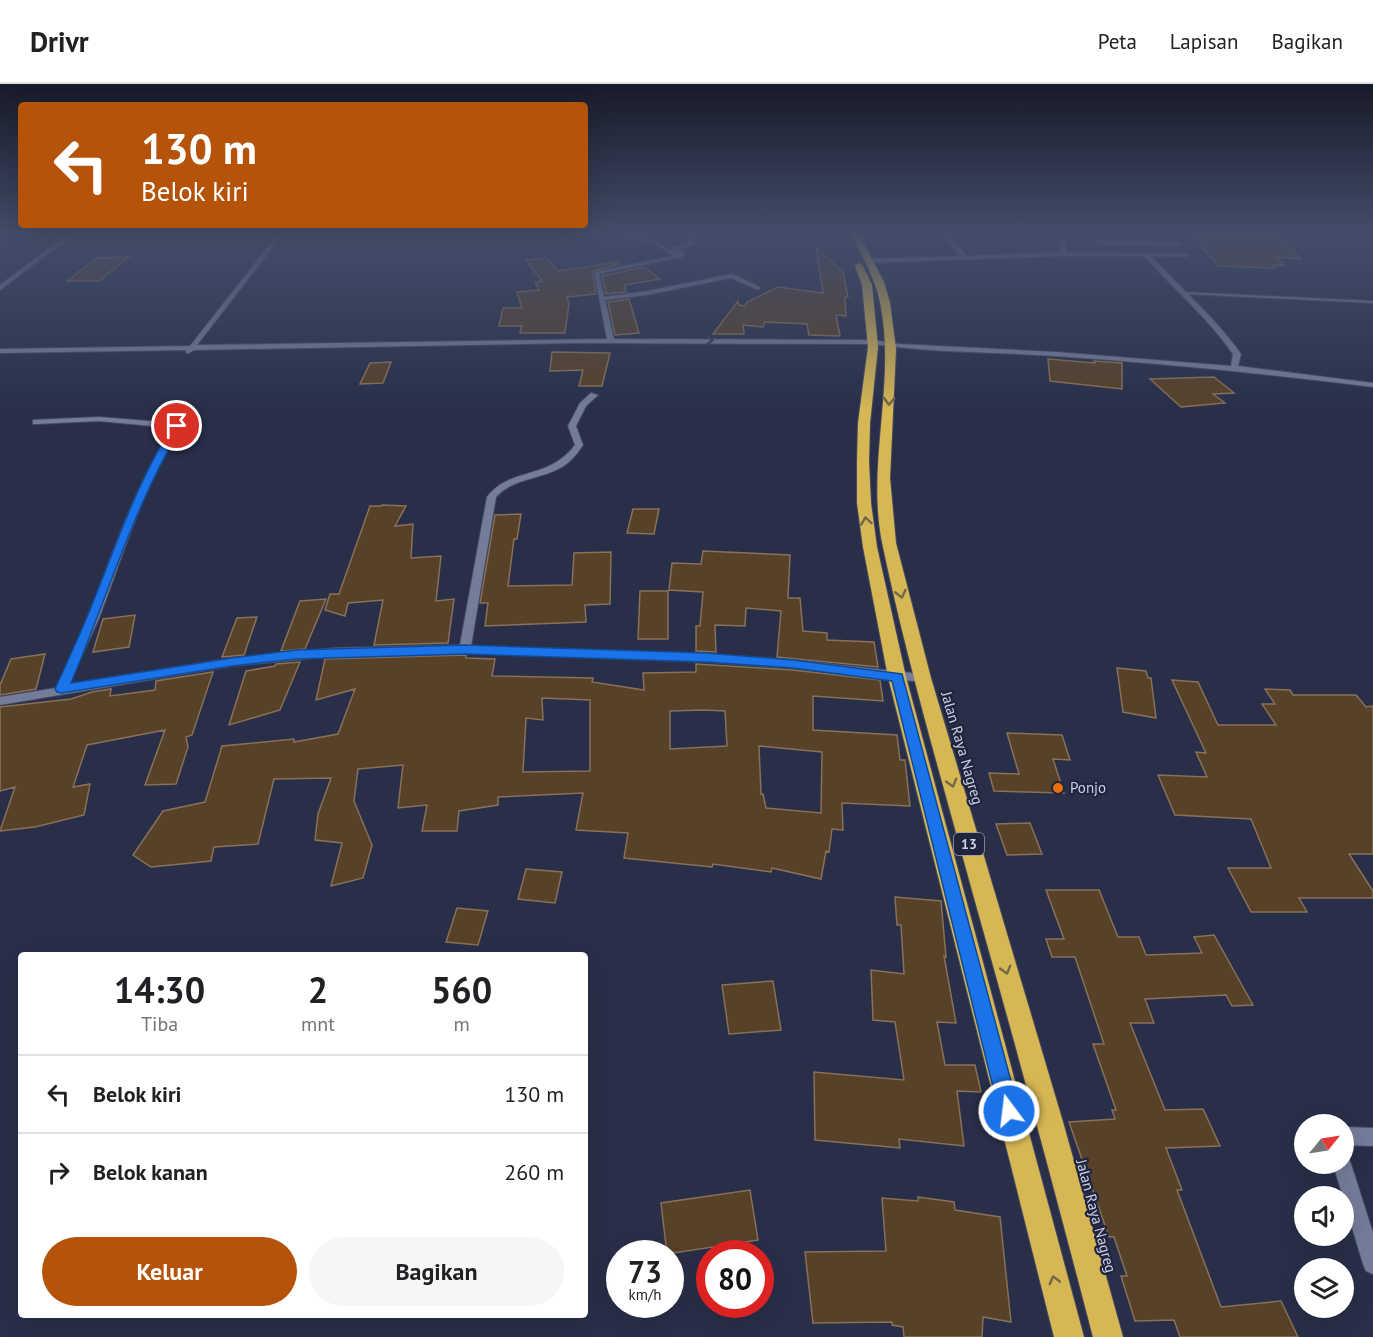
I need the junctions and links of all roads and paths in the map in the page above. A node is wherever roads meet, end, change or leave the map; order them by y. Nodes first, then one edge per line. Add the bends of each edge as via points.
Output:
1 (235, 292) edge
2 (600, 292) edge
3 (650, 292) edge
4 (869, 292) edge
5 (881, 292) edge
6 (1186, 293) joint
7 (601, 299) junction
8 (1373, 302) edge
9 (611, 341) junction
10 (635, 344) junction
11 (885, 346) junction
12 (190, 350) junction
13 (0, 351) edge
14 (0, 357) edge
15 (1234, 368) junction
16 (1373, 384) edge
17 (594, 395) dead end
18 (36, 422) dead end
19 (465, 650) junction
20 (897, 677) junction
21 (922, 678) junction
22 (62, 689) junction
23 (0, 700) edge
24 (1354, 1136) edge
25 (1373, 1137) edge
26 (1345, 1174) edge
27 (1373, 1264) edge
28 (1069, 1337) edge
29 (1108, 1337) edge

1 - 12 street
2 - 7 street
3 - 7 street
4 - 11 highway, Jalan Raya Nagreg / 13
5 - 11 highway, Jalan Raya Nagreg / 13 via 885,303
6 - 8 lane
6 - 15 street via 1237,354
7 - 9 street
9 - 10 street
9 - 12 street
10 - 11 street
10 - 12 street
11 - 15 street
20 -> 11 highway, Jalan Raya Nagreg / 13 via 864,503 864,423
11 -> 21 highway, Jalan Raya Nagreg / 13 via 884,502 889,543
12 - 13 street
12 - 14 street
15 - 16 street
17 - 19 street via 583,405 572,426 579,445 567,462 508,484 492,497
18 - 22 street via 99,419 178,427 162,451 126,528
19 - 20 street via 706,658
19 - 22 street via 296,654
20 - 21 street
28 -> 20 highway, Jalan Raya Nagreg / 13
21 -> 29 highway, Jalan Raya Nagreg / 13
22 - 23 street
24 - 25 street
26 - 27 street

